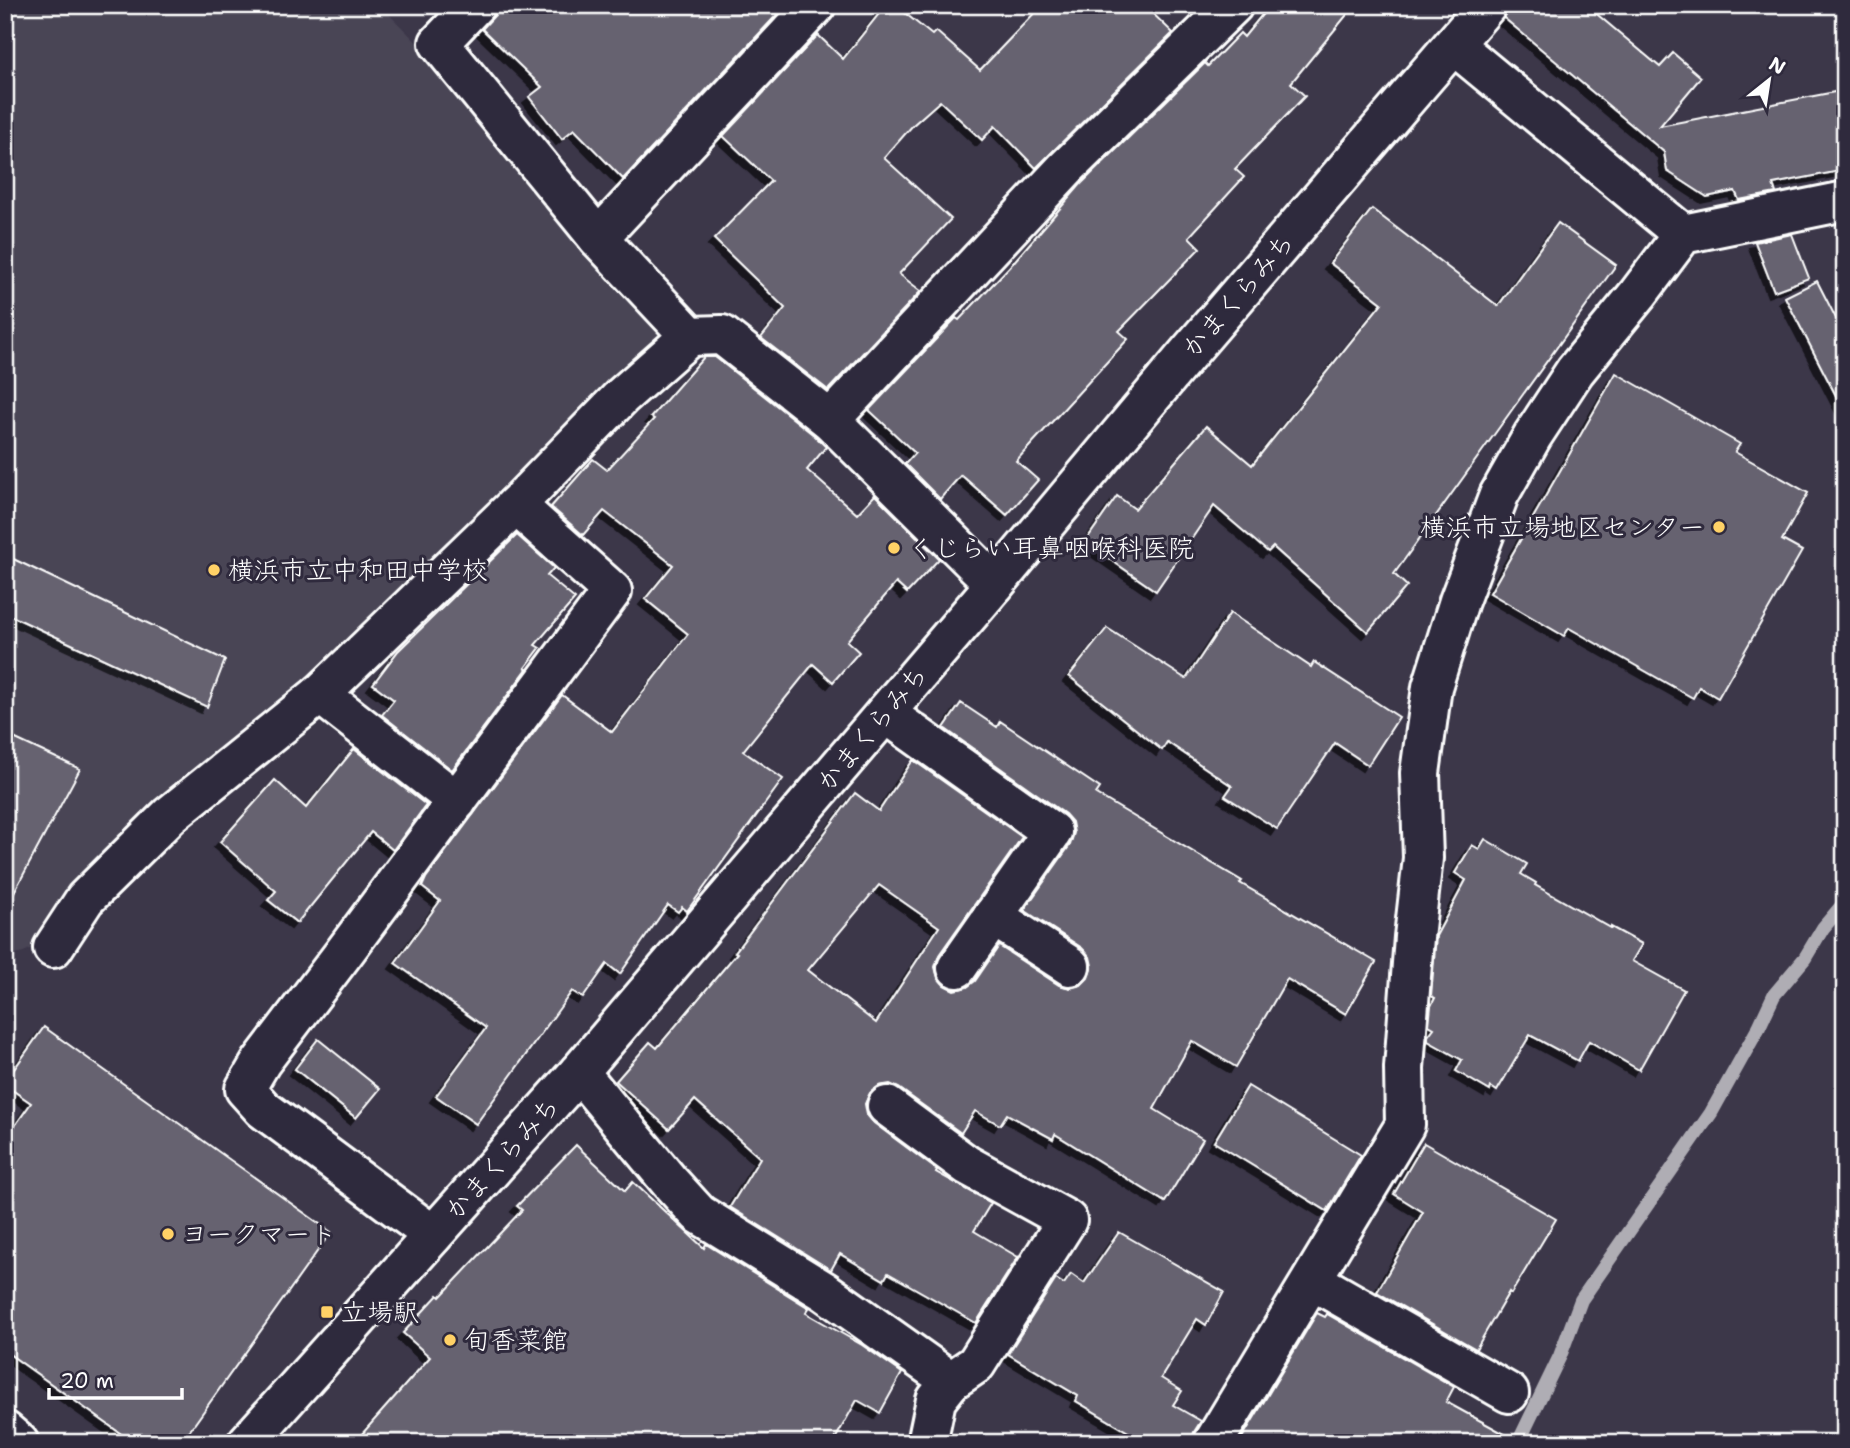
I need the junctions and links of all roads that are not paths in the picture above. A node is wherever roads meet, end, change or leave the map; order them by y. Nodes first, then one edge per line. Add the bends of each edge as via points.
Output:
1 (475, 5) edge
2 (816, 5) edge
3 (1233, 5) edge
4 (1487, 5) edge
5 (1454, 45) junction
6 (1845, 201) edge
7 (1683, 234) junction
8 (598, 238) junction
9 (690, 336) junction
10 (830, 419) junction
11 (516, 505) junction
12 (995, 584) junction
13 (320, 694) junction
14 (885, 713) junction
15 (457, 801) junction
16 (993, 916) junction
17 (53, 948) dead end
18 (1070, 965) dead end
19 (957, 968) dead end
20 (579, 1072) junction
21 (887, 1106) dead end
22 (433, 1235) junction
23 (1312, 1280) junction
24 (951, 1381) junction
25 (1509, 1393) dead end
26 (5, 1431) edge
27 (19, 1443) edge
28 (247, 1443) edge
29 (927, 1443) edge
30 (1213, 1443) edge

1 - 8 street via 439,43
2 - 8 street
3 - 10 street via 1065,169
4 - 5 street, かまくらみち
5 - 7 street
5 - 12 street, かまくらみち
6 - 7 street
7 - 23 street via 1575,371 1533,435 1499,495 1459,601 1432,687 1420,773 1423,858 1404,1068 1405,1125
8 - 9 street
9 - 10 street via 722,335
9 - 11 street via 622,396
10 - 12 street
11 - 13 street
11 - 15 street via 612,591
12 - 14 street, かまくらみち
13 - 15 street
13 - 17 street via 170,816 85,899
14 - 16 street via 1052,832
14 - 20 street, かまくらみち
15 - 22 street via 245,1088 263,1109
16 - 18 street
16 - 19 street
20 - 22 street, かまくらみち
20 - 24 street via 699,1214 824,1291
21 - 24 street via 967,1165 1067,1220 976,1364
22 - 28 street, かまくらみち
23 - 25 street
23 - 30 street
24 - 29 street via 936,1400
26 - 27 street

